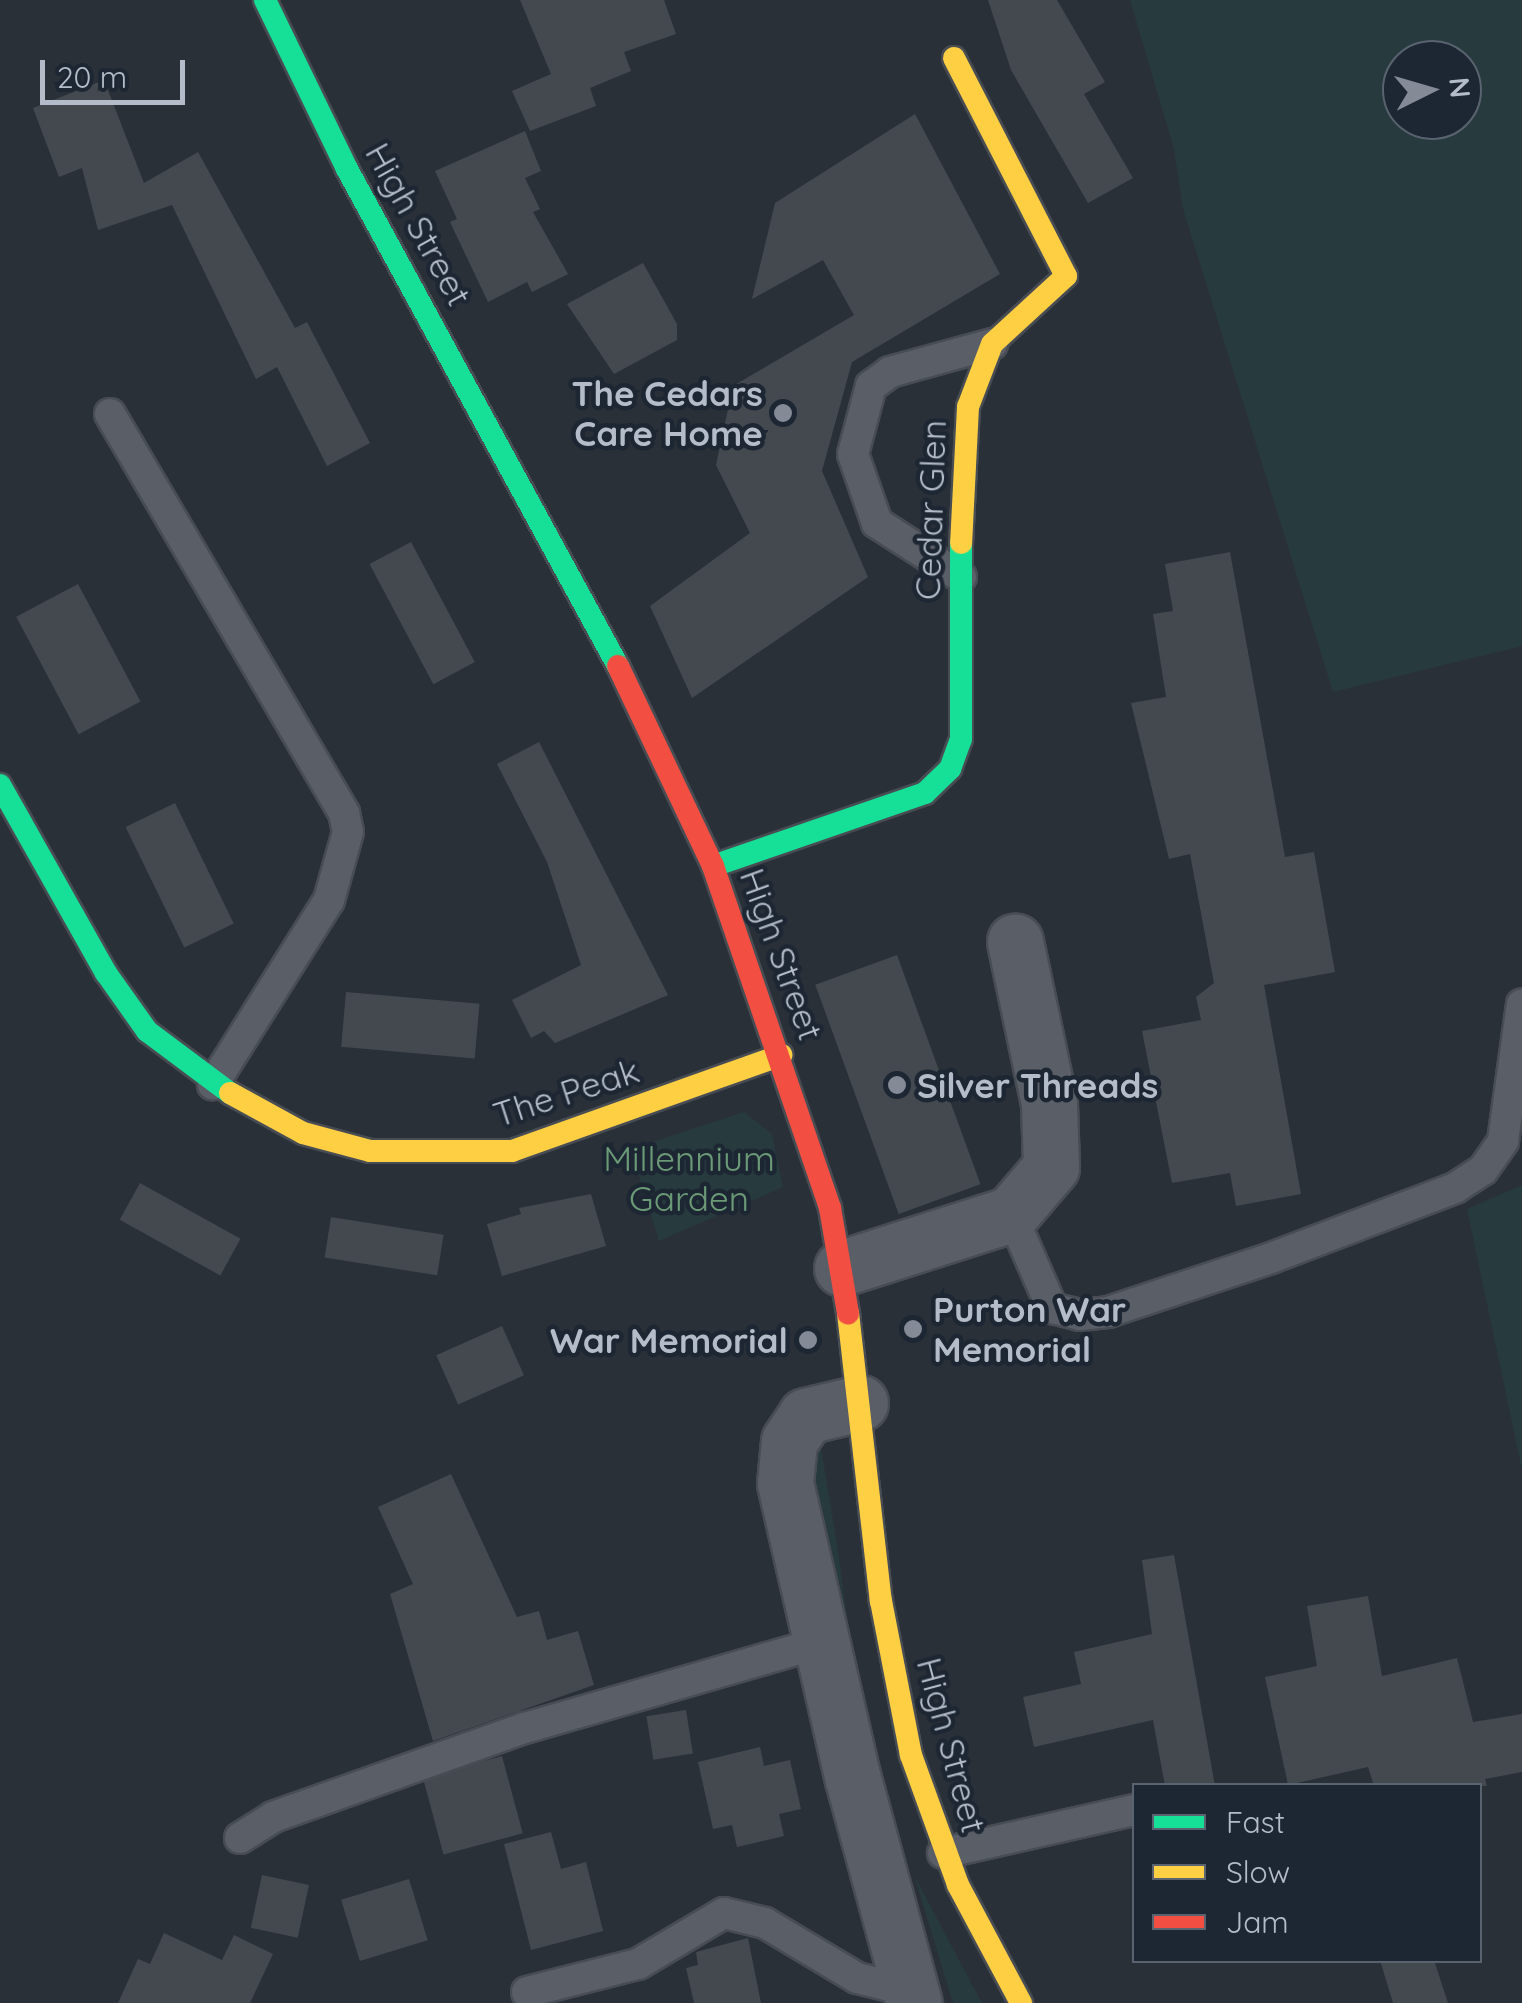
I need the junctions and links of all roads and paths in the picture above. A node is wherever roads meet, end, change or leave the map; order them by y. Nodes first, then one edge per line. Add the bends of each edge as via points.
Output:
1 (264, 0) edge
2 (954, 58) dead end
3 (992, 344) junction
4 (110, 414) dead end
5 (961, 577) junction
6 (0, 785) edge
7 (713, 866) junction
8 (1014, 942) dead end
9 (1522, 1004) edge
10 (781, 1055) junction
11 (213, 1084) junction
12 (1011, 1214) junction
13 (842, 1268) junction
14 (860, 1403) junction
15 (819, 1643) junction
16 (1132, 1810) edge
17 (240, 1838) dead end
18 (944, 1854) junction
19 (527, 1992) dead end
20 (912, 1997) edge
21 (1021, 2003) edge

1 - 7 street, High Street via 347,169 647,718
2 - 3 street, Cedar Glen via 1066,276
3 - 5 street, Cedar Glen via 968,407
3 - 5 lane via 890,372 871,386 853,454 877,523
4 - 11 lane via 344,814 348,832 329,900
5 - 7 street, Cedar Glen via 960,739 950,769 925,793
6 - 11 street, The Peak via 124,1002
7 - 10 street, High Street
8 - 12 street via 1054,1140 1045,1178
9 - 12 lane via 1502,1141 1483,1170 1455,1188 1271,1258 1108,1312 1080,1314 1052,1308
10 - 11 street, The Peak via 546,1142 484,1154 370,1152 303,1133
10 - 13 street, High Street via 813,1146
12 - 13 street
13 - 14 street, High Street
14 - 15 street via 806,1416 787,1452 785,1483
14 - 18 street, High Street via 900,1703
15 - 17 lane via 525,1728 273,1816
15 - 20 street
16 - 18 lane
18 - 21 street, High Street
19 - 20 lane via 638,1964 724,1913 766,1923 856,1978

